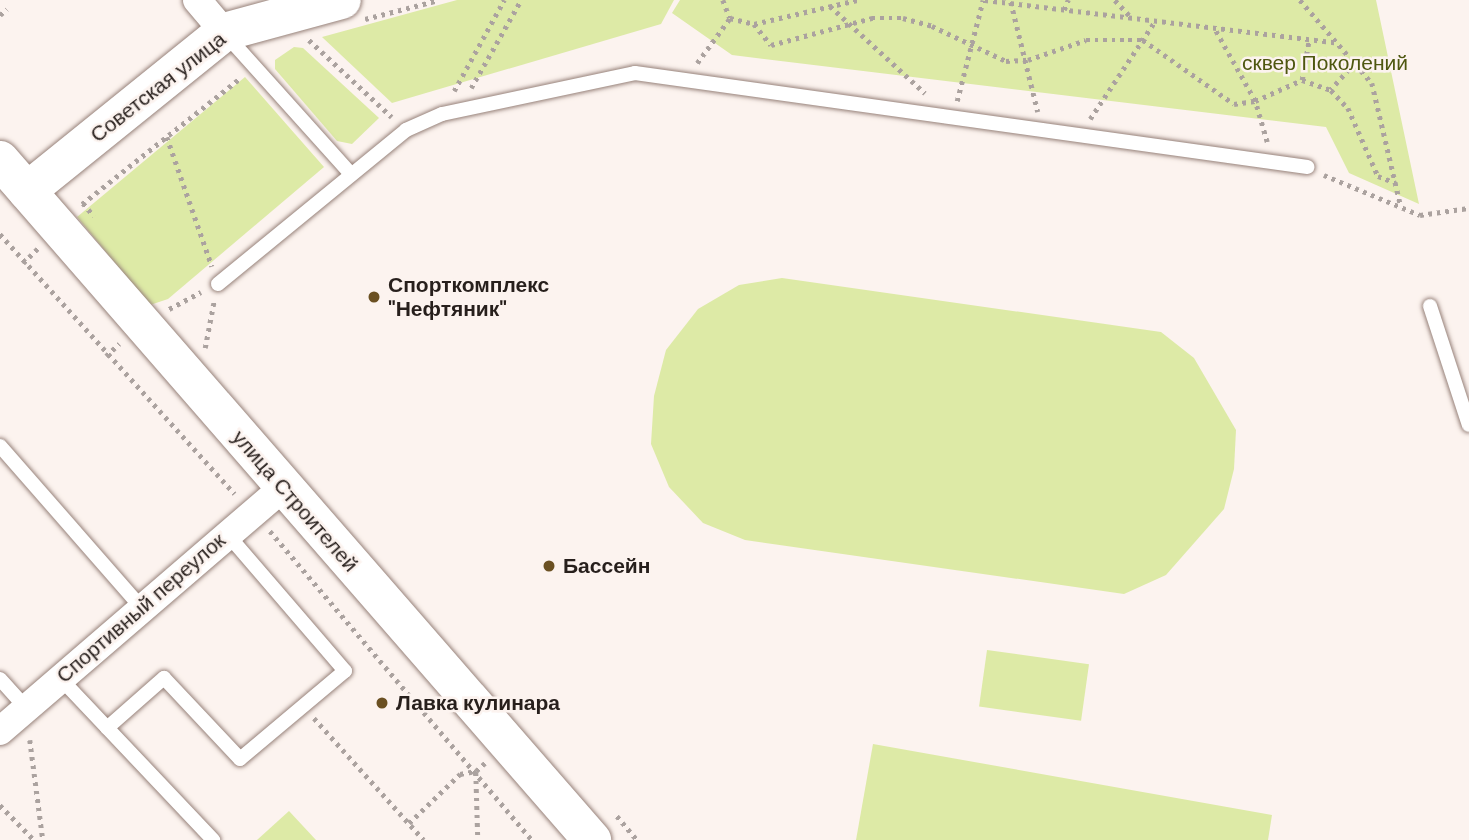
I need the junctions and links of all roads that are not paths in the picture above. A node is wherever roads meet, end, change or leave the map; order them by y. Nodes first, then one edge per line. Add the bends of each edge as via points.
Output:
1 (197, 0) edge
2 (350, 10) edge
3 (224, 32) junction
4 (0, 160) edge
5 (1307, 167) road end
6 (351, 174) junction
7 (27, 191) junction
8 (218, 284) road end
9 (1430, 306) dead end
10 (1469, 425) edge
11 (0, 446) edge
12 (283, 488) junction
13 (227, 534) junction
14 (141, 607) junction
15 (60, 678) junction
16 (0, 679) edge
17 (26, 708) junction
18 (107, 728) junction
19 (0, 731) edge
20 (214, 840) edge
21 (592, 840) edge

1 - 3 street
2 - 3 street, Советская улица
3 - 6 lane
3 - 7 street, Советская улица
4 - 7 street, улица Строителей
5 - 6 lane via 635,73 442,114 406,130
6 - 8 lane
7 - 12 street, улица Строителей
9 - 10 lane
11 - 14 lane
12 - 13 street, Спортивный переулок
12 - 21 street, улица Строителей
13 - 14 street, Спортивный переулок
13 - 18 lane via 345,671 240,759 164,678
14 - 15 street, Спортивный переулок
15 - 17 street, Спортивный переулок
15 - 18 lane
16 - 17 lane
17 - 19 street, Спортивный переулок
18 - 20 lane

